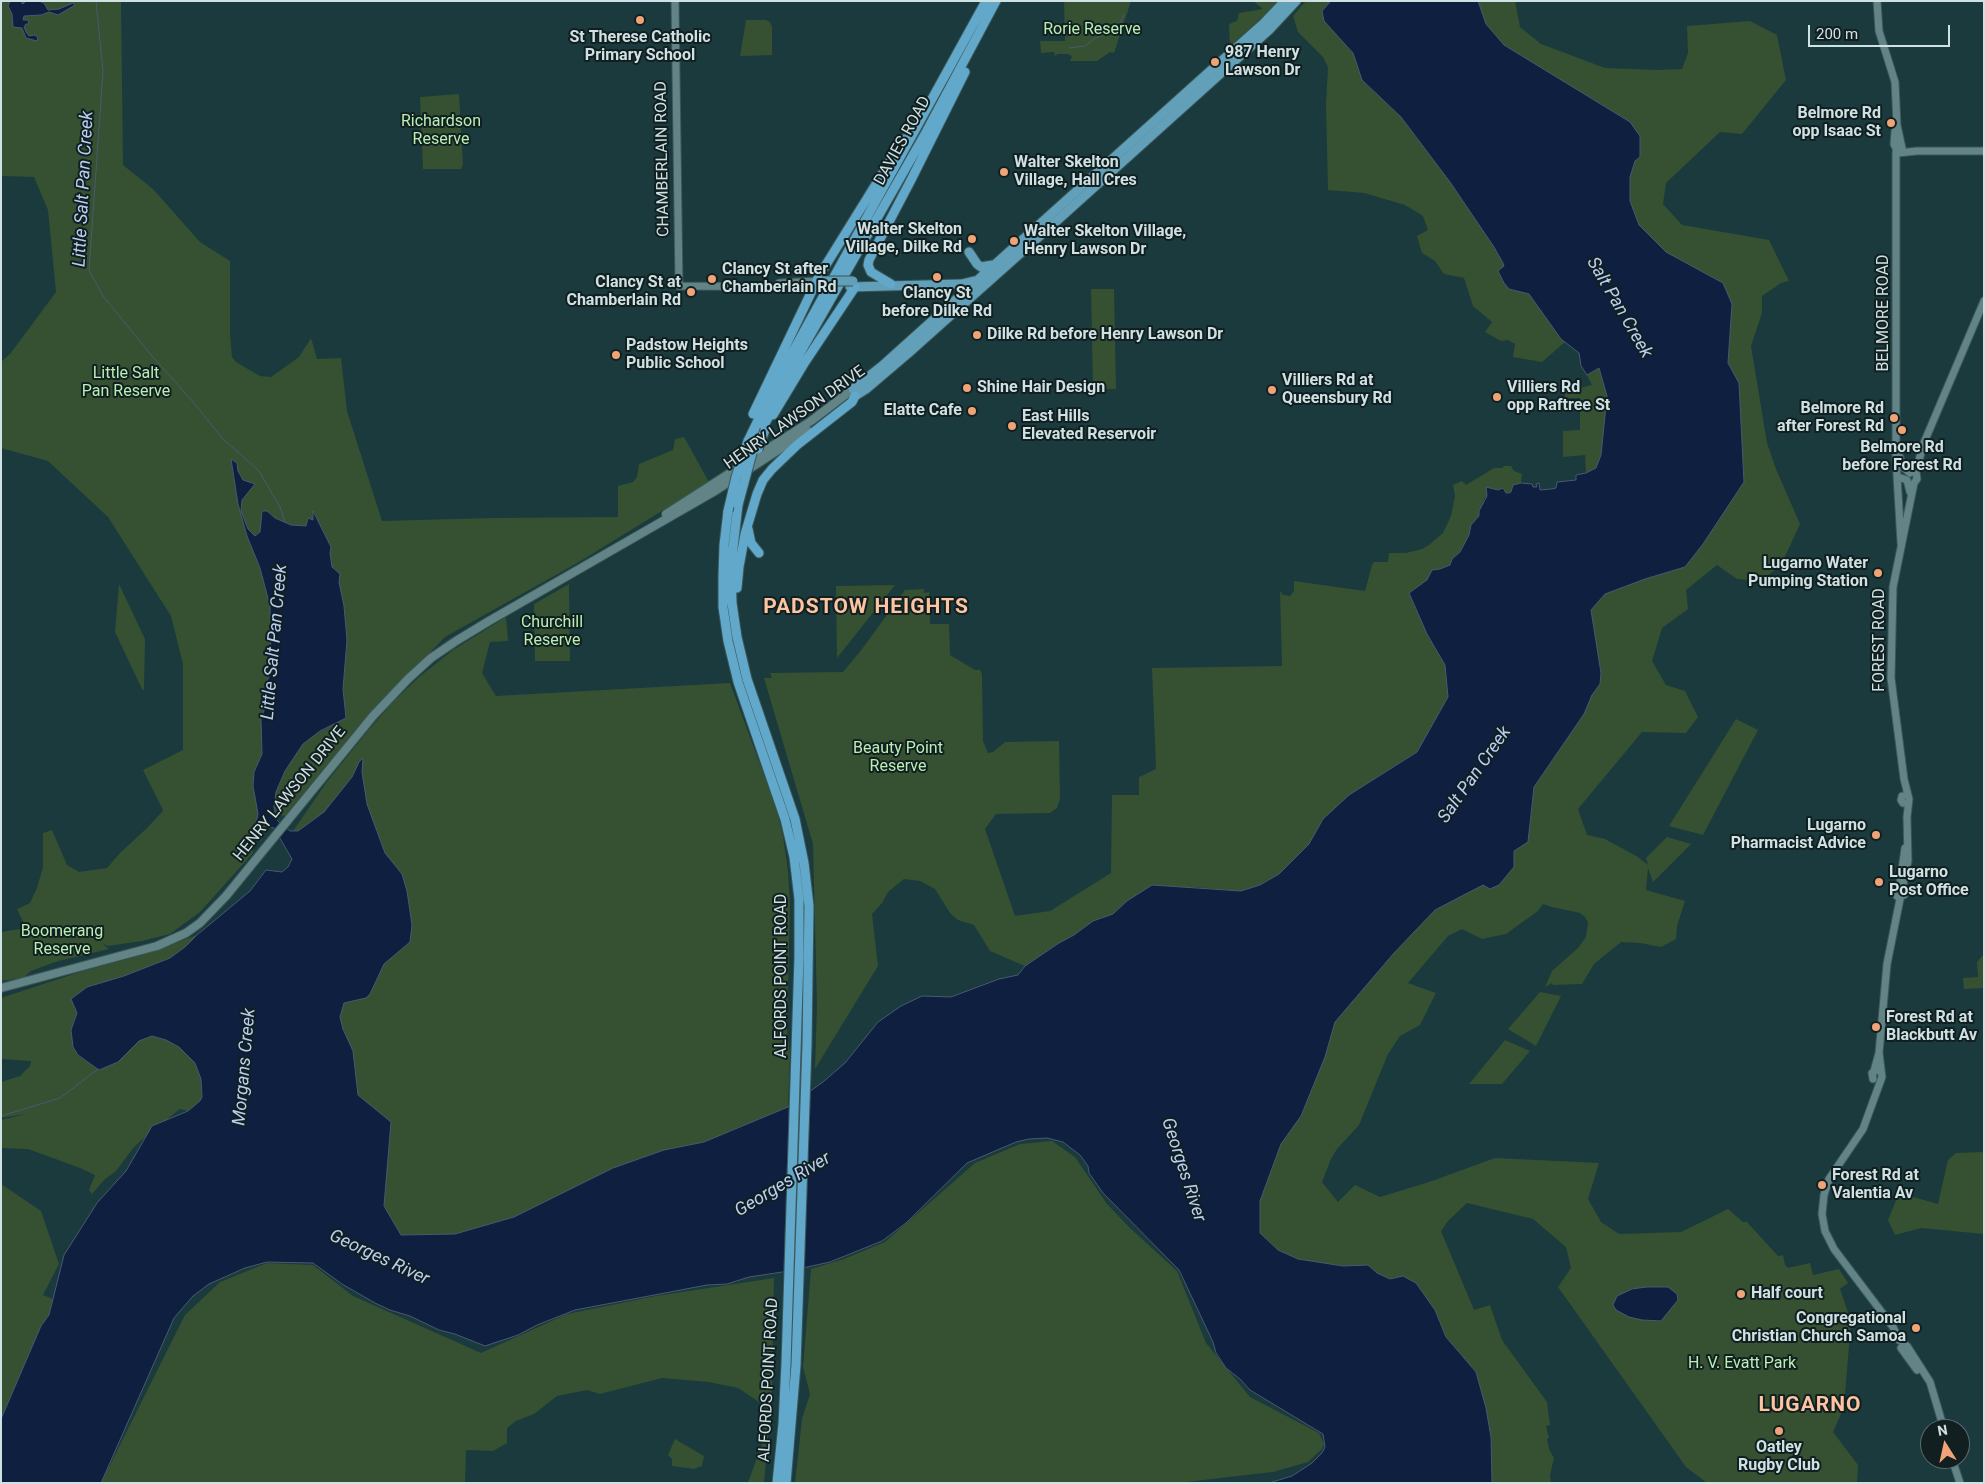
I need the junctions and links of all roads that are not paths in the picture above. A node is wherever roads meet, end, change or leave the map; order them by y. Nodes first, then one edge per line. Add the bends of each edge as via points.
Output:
1 (675, 1) edge
2 (1285, 1) edge
3 (1296, 1) edge
4 (1877, 1) edge
5 (993, 2) edge
6 (952, 65) junction
7 (1899, 150) junction
8 (1984, 151) edge
9 (969, 252) dead end
10 (993, 265) junction
11 (976, 280) junction
12 (890, 284) junction
13 (941, 284) junction
14 (852, 285) junction
15 (822, 287) junction
16 (979, 290) junction
17 (956, 299) junction
18 (1984, 301) edge
19 (854, 393) junction
20 (763, 430) junction
21 (1898, 450) junction
22 (1898, 477) junction
23 (1911, 478) junction
24 (751, 513) junction
25 (1902, 548) junction
26 (759, 552) dead end
27 (744, 671) junction
28 (1, 988) edge
29 (1941, 1419) edge
30 (1955, 1469) edge
31 (777, 1483) edge
32 (786, 1483) edge
33 (1960, 1483) edge

1 - 15 street, CHAMBERLAIN ROAD via 679,286
2 - 10 main road, HENRY LAWSON DRIVE
3 - 16 main road, HENRY LAWSON DRIVE via 1269,30
4 - 7 street, BELMORE ROAD via 1879,34 1896,89
5 - 6 highway, DAVIES ROAD
5 - 12 highway via 988,25 951,102 869,260 871,272
5 - 15 highway, DAVIES ROAD via 924,136
6 - 15 highway, DAVIES ROAD
6 - 15 highway via 938,82
7 - 8 street
7 - 21 street, BELMORE ROAD
9 - 10 main road via 977,264
10 - 11 main road, HENRY LAWSON DRIVE
11 - 13 main road
11 - 16 main road
11 - 17 main road, HENRY LAWSON DRIVE
12 - 13 main road
12 - 14 main road via 880,281
13 - 17 main road via 954,288
14 - 15 main road
14 - 20 highway
15 - 20 highway, ALFORDS POINT ROAD
15 - 31 highway, ALFORDS POINT ROAD, bridge via 744,443 726,513 723,563 723,607 735,671 781,805 794,857 800,925 786,1364
16 - 19 main road, HENRY LAWSON DRIVE via 886,372
17 - 19 main road, HENRY LAWSON DRIVE
18 - 23 street, FOREST ROAD
19 - 24 highway via 852,402 772,469 760,487
19 - 28 main road, HENRY LAWSON DRIVE via 809,431 766,460 456,641 420,668 378,710 214,910 186,933 157,946
20 - 27 highway, ALFORDS POINT ROAD, bridge via 749,464 732,544 735,624
21 - 22 street, BELMORE ROAD
21 - 23 street, BELMORE ROAD
22 - 23 street
22 - 25 street, BELMORE ROAD
23 - 25 street, FOREST ROAD via 1911,502
24 - 26 highway via 748,536
24 - 27 highway via 737,582
25 - 29 street, FOREST ROAD via 1893,587 1891,654 1906,799 1907,843 1887,964 1874,1096 1863,1129 1829,1179 1822,1214 1825,1231 1849,1275 1900,1344 1933,1396
27 - 32 highway, ALFORDS POINT ROAD via 790,803 804,863 809,923 796,1365
30 - 33 street

